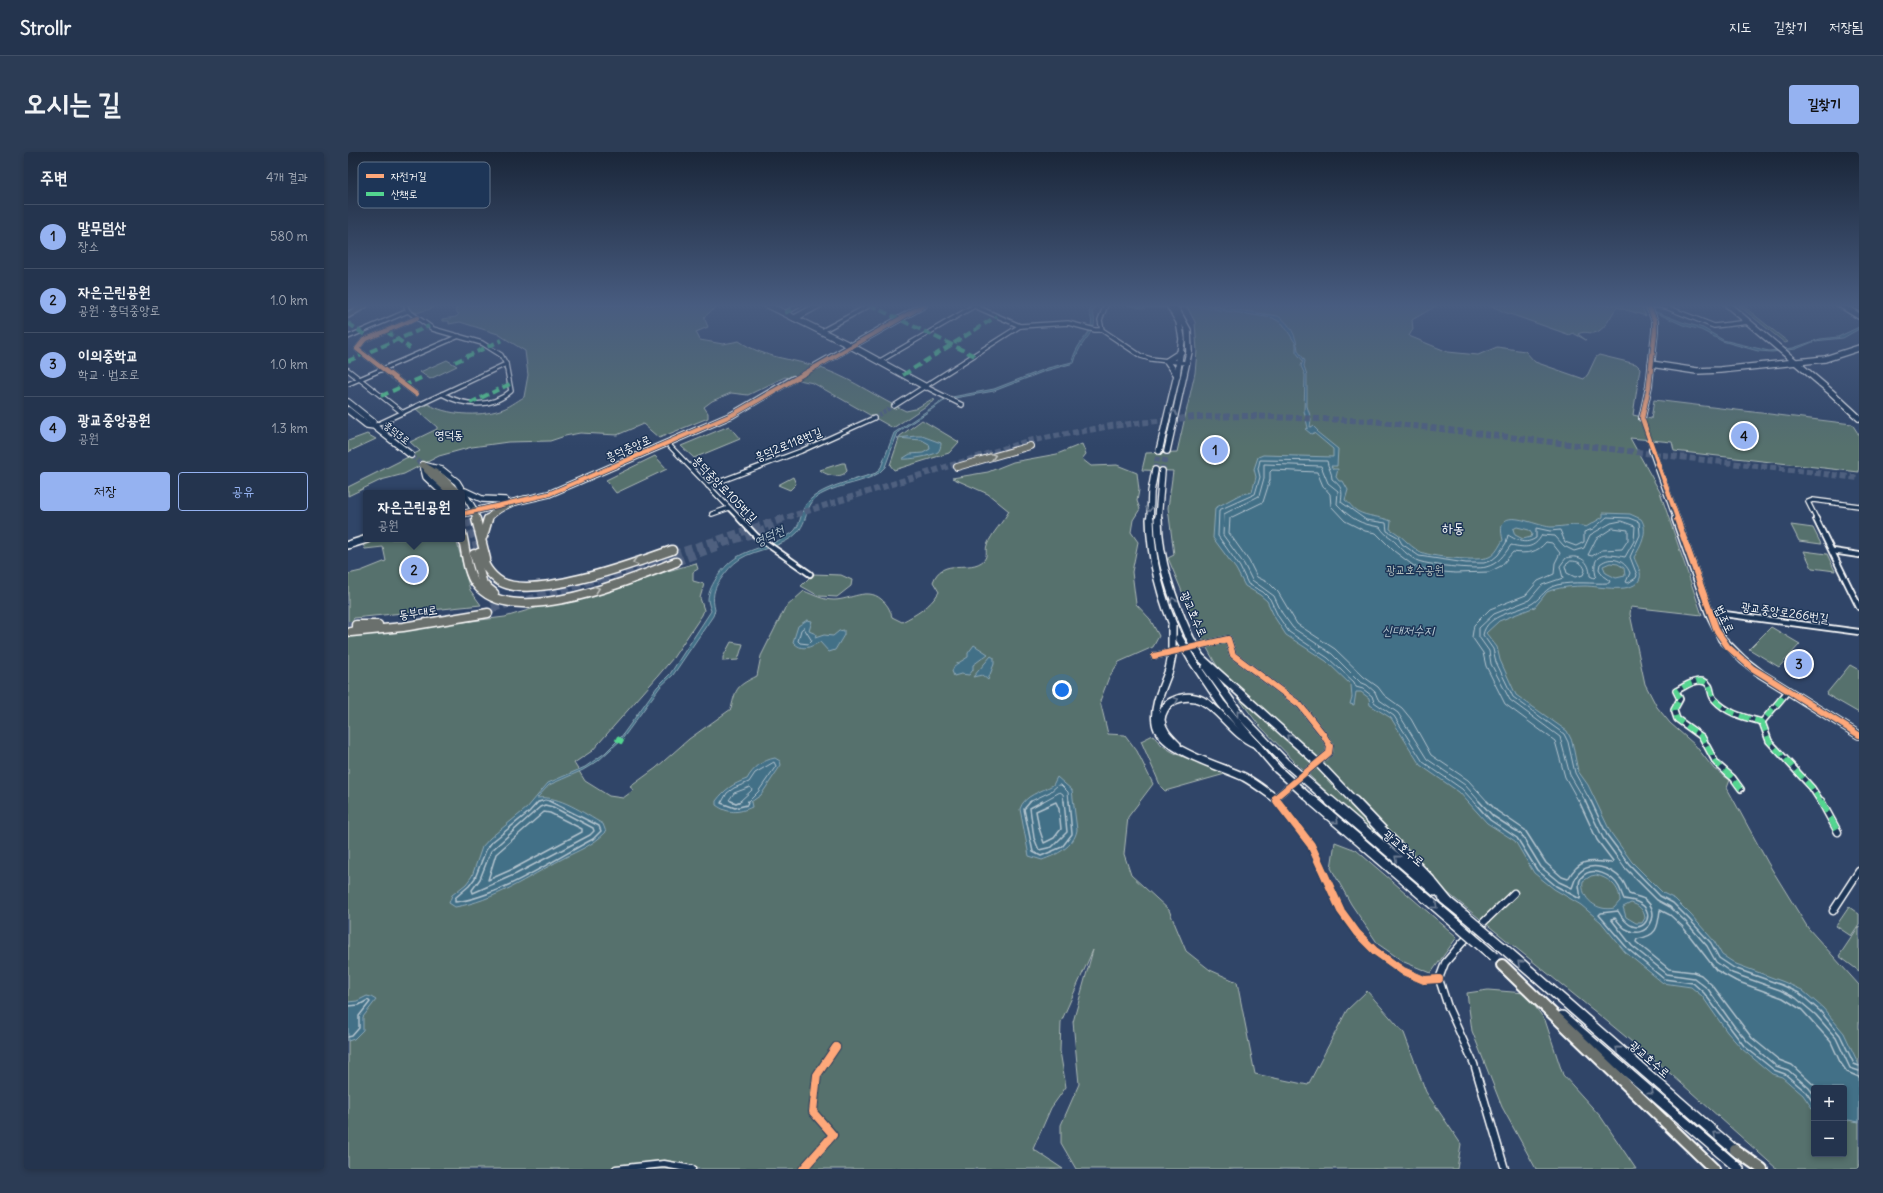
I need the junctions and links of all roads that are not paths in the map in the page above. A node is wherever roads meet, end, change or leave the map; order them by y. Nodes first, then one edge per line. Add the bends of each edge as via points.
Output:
1 (361, 352) edge
2 (420, 352) edge
3 (496, 352) edge
4 (840, 352) edge
5 (863, 352) edge
6 (896, 352) edge
7 (979, 352) edge
8 (1136, 352) edge
9 (1181, 352) joint
10 (1189, 352) edge
11 (1652, 352) edge
12 (1785, 352) edge
13 (1846, 352) edge
14 (1167, 361) junction
15 (880, 362) junction
16 (1179, 362) junction
17 (1796, 362) junction
18 (1186, 363) junction
19 (506, 364) junction
20 (1651, 364) junction
21 (816, 366) tunnel mouth
22 (382, 369) junction
23 (348, 370) edge
24 (1177, 375) junction
25 (360, 379) junction
26 (793, 379) tunnel mouth
27 (348, 384) edge
28 (926, 387) junction
29 (416, 394) dead end
30 (442, 394) junction
31 (348, 402) edge
32 (962, 405) dead end
33 (894, 406) tunnel mouth
34 (348, 410) edge
35 (403, 413) junction
36 (874, 418) tunnel mouth
37 (1642, 418) tunnel mouth
38 (1859, 418) edge
39 (373, 425) junction
40 (667, 443) junction
41 (1030, 446) dead end
42 (1652, 450) tunnel mouth
43 (1159, 451) tunnel mouth
44 (1167, 451) tunnel mouth
45 (411, 455) tunnel mouth
46 (423, 465) junction
47 (957, 467) dead end
48 (708, 486) junction
49 (440, 490) edge
50 (448, 490) edge
51 (459, 490) edge
52 (465, 492) edge
53 (465, 498) edge
54 (525, 500) junction
55 (1859, 506) edge
56 (729, 508) junction
57 (474, 510) junction
58 (465, 513) edge
59 (712, 514) dead end
60 (363, 540) edge
61 (463, 542) edge
62 (348, 545) edge
63 (672, 550) dead end
64 (1833, 551) junction
65 (478, 552) junction
66 (1859, 555) edge
67 (676, 562) tunnel mouth
68 (810, 574) dead end
69 (1851, 592) junction
70 (1859, 593) edge
71 (560, 600) junction
72 (1859, 607) edge
73 (1709, 612) junction
74 (356, 625) tunnel mouth
75 (1172, 625) junction
76 (351, 632) tunnel mouth
77 (1859, 632) edge
78 (1154, 656) dead end
79 (1200, 657) junction
80 (1788, 691) junction
81 (1762, 722) junction
82 (1859, 735) edge
83 (1254, 743) junction
84 (1184, 751) junction
85 (1318, 763) junction
86 (1741, 789) dead end
87 (1275, 798) junction
88 (1838, 832) dead end
89 (1859, 871) edge
90 (1514, 893) dead end
91 (1448, 902) junction
92 (1833, 911) dead end
93 (1498, 961) junction
94 (1439, 979) junction
95 (836, 1047) dead end
96 (1735, 1150) junction
97 (616, 1169) edge
98 (692, 1169) edge
99 (803, 1169) edge
100 (1504, 1169) edge
101 (1714, 1169) edge
102 (1740, 1169) edge
103 (1756, 1169) edge
104 (1762, 1169) edge

1 - 22 street
2 - 22 street
3 - 19 street via 504,358
4 - 21 main road
5 - 15 main road
6 - 15 street
7 - 28 street
8 - 14 street via 1141,356
9 - 14 main road
9 - 16 main road
10 - 18 main road
11 - 20 main road
12 - 17 main road
13 - 17 main road via 1830,358
14 - 16 street
14 - 24 main road
15 - 28 main road
16 - 18 street
16 - 24 main road
17 - 20 main road via 1697,371
17 - 38 main road
44 -> 18 main road
19 - 30 street
19 - 30 street via 511,391 506,397 495,401 472,403 454,400
20 - 37 main road
22 - 25 street
22 - 29 street
23 - 25 street
24 - 43 main road
25 - 27 street
25 - 35 street
26 - 40 main road, 흥덕중앙로 via 732,415
28 - 32 street
28 - 33 street
30 - 35 street
31 - 39 main road, 흥덕3로 via 373,422
34 - 39 main road, 흥덕3로 via 367,425
35 - 39 street
36 - 48 street, 흥덕2로118번길 via 801,451
39 - 45 main road, 흥덕3로
40 - 48 street, 흥덕중앙로105번길
40 - 54 main road, 흥덕중앙로 via 549,494
47 -> 41 highway
42 - 73 main road, 법조로
46 - 49 main road via 426,477
46 - 50 highway
46 - 51 highway via 437,472
48 - 56 street, 흥덕중앙로105번길
52 - 54 main road via 482,499
53 - 57 main road
54 - 57 main road, 흥덕중앙로
54 - 65 highway via 494,512 483,526
55 - 64 street via 1813,500 1808,502
56 - 59 street
56 - 68 street, 흥덕중앙로105번길 via 762,541
57 - 58 main road, 흥덕중앙로
57 - 65 highway
60 - 62 main road
61 - 71 highway via 472,577 487,595 511,603 529,604
63 -> 65 highway via 572,582 540,588 503,583 487,571
64 - 66 street
64 - 69 street
65 - 71 highway via 483,584 496,594 518,601
71 -> 67 highway
69 - 70 street
69 - 72 street
73 - 77 street, 광교중앙로266번길
73 - 80 main road, 법조로 via 1717,631 1728,647 1752,668
74 - 76 highway, 동부대로 via 421,621 490,611 403,627
79 -> 75 main road, 광교호수로, bridge via 1173,602 1162,567 1157,536 1159,471 1150,502 1151,551 1158,585
75 - 83 main road, 광교호수로, bridge via 1209,688
75 - 84 main road, bridge via 1172,655 1155,712 1156,725 1165,741
78 - 85 street via 1228,638 1233,655 1300,705 1323,734 1330,746 1329,753
85 -> 79 main road
91 -> 79 main road, 광교호수로, bridge via 1285,762 1242,717
80 - 81 street
80 - 82 main road, 법조로
81 - 86 street via 1730,713 1713,699 1710,686 1705,682 1697,682 1676,691 1680,699 1674,710 1677,719 1702,737 1716,763 1734,778
81 - 88 street via 1769,741 1812,788
84 -> 83 main road via 1166,734 1160,722 1161,715 1169,703 1184,697 1194,697 1208,703 1244,738
83 -> 93 main road, 광교호수로, bridge via 1277,769 1307,796
84 - 87 main road via 1246,778
85 - 87 street
85 - 91 main road
87 - 94 street via 1312,845 1341,911 1357,932 1375,951 1403,971 1424,980
89 - 92 street
90 - 94 street via 1462,943 1445,963
96 -> 91 main road, 광교호수로, bridge
93 - 101 highway
93 -> 102 main road, 광교호수로
94 - 100 street via 1448,1007 1474,1064
95 - 99 street via 817,1074 813,1112 833,1135
96 - 103 main road, 광교호수로
96 - 104 highway
97 - 98 street via 648,1165

